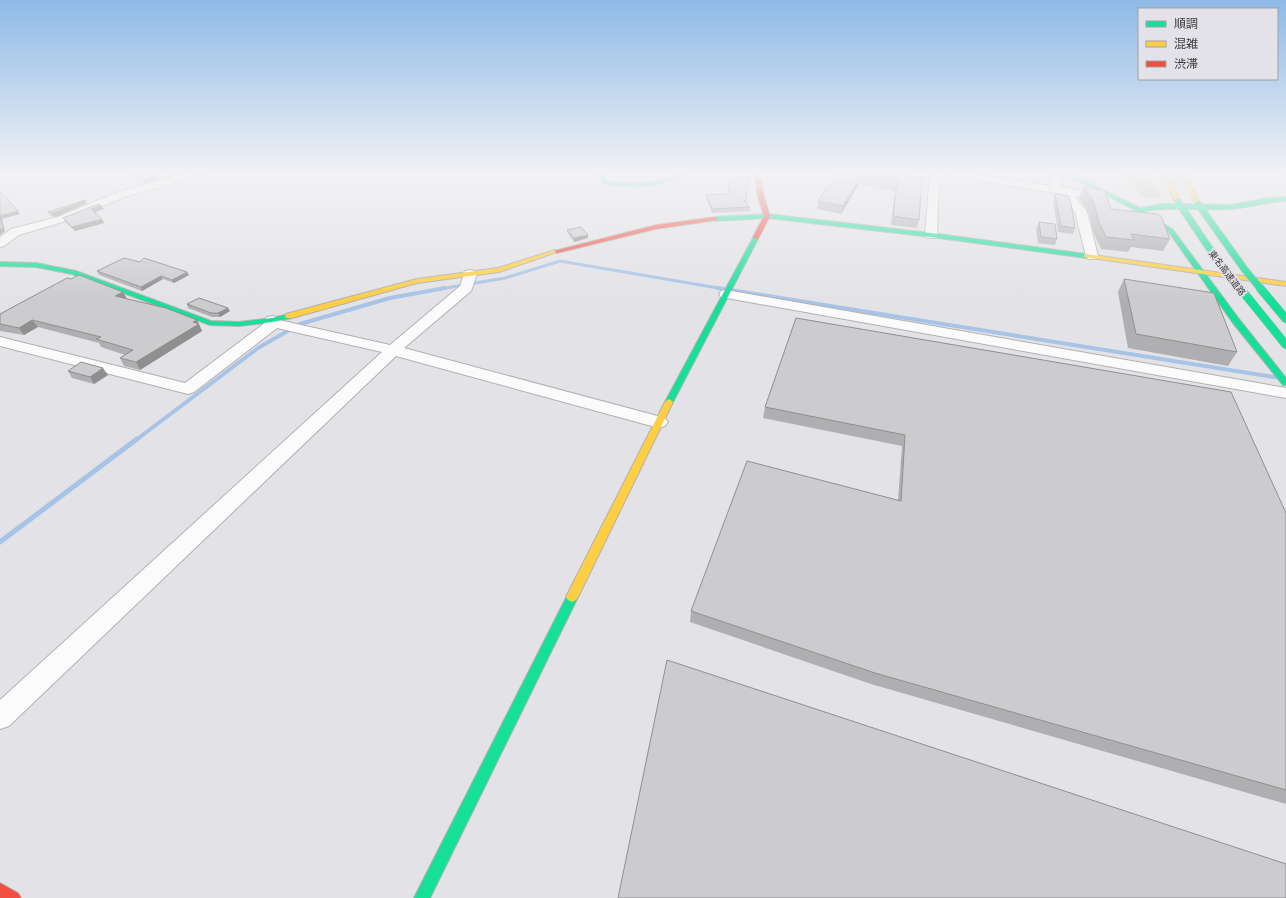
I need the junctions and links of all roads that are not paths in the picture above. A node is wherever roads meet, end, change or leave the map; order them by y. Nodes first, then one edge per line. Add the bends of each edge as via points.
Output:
1 (69, 216) edge
2 (767, 216) junction
3 (932, 216) edge
4 (1082, 216) edge
5 (1148, 216) edge
6 (1188, 216) edge
7 (1206, 216) edge
8 (931, 235) junction
9 (0, 243) edge
10 (1092, 256) junction
11 (0, 264) edge
12 (1200, 271) junction
13 (469, 280) junction
14 (1285, 284) edge
15 (727, 291) junction
16 (1286, 319) edge
17 (283, 324) junction
18 (0, 341) edge
19 (1286, 345) edge
20 (393, 350) junction
21 (1286, 383) edge
22 (1286, 393) edge
23 (659, 422) junction
24 (0, 718) edge
25 (0, 891) edge
26 (13, 898) edge
27 (422, 898) edge

1 - 9 street via 15,232
2 - 8 main road
2 - 13 main road via 680,222 583,244
2 - 15 main road
3 - 8 street
4 - 10 street
5 - 12 main road via 1171,231
6 - 19 main road, 東名高速道路, bridge via 1226,272
7 - 16 main road, 東名高速道路, bridge via 1245,270
8 - 10 main road
10 - 12 main road
11 - 17 main road via 36,265 74,272 210,323
12 - 14 main road
12 - 21 main road
13 - 17 main road via 417,281 328,306
13 - 20 street
15 - 22 street
15 - 23 main road
17 - 18 street via 188,389
17 - 20 street
20 - 23 street
20 - 24 street
23 - 27 main road
25 - 26 main road

